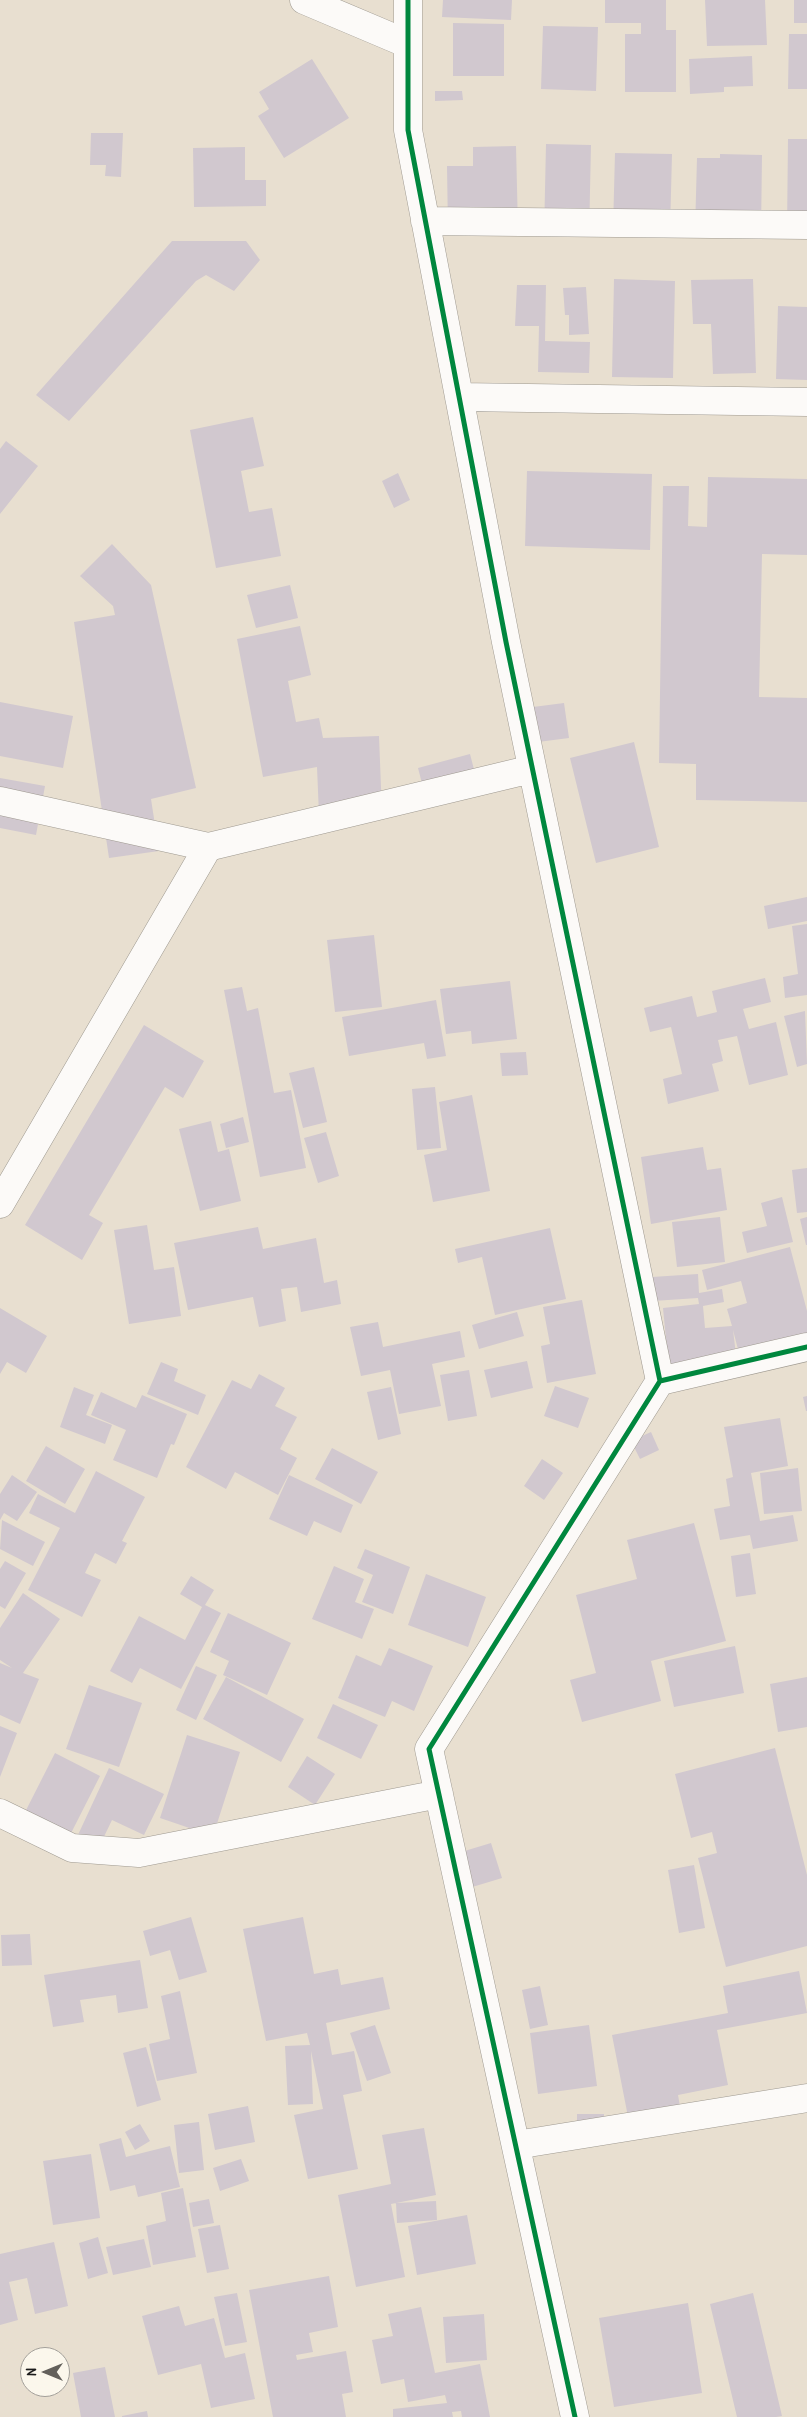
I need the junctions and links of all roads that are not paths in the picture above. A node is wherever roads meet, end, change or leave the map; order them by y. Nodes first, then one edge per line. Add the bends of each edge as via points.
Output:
1 (304, 0) edge
2 (408, 0) edge
3 (408, 44) junction
4 (426, 221) junction
5 (807, 225) edge
6 (459, 398) junction
7 (807, 402) edge
8 (532, 769) junction
9 (0, 801) edge
10 (208, 847) junction
11 (0, 1204) edge
12 (807, 1347) edge
13 (660, 1381) junction
14 (439, 1794) junction
15 (0, 1813) edge
16 (807, 2098) edge
17 (516, 2145) junction
18 (576, 2417) edge

1 - 3 street
2 - 3 street
3 - 4 street via 408,130
4 - 5 street
4 - 6 street
6 - 7 street
6 - 8 street
8 - 10 street
8 - 13 street
9 - 10 street
10 - 11 street
12 - 13 street
13 - 14 street via 430,1749
14 - 15 street via 139,1853 72,1848
14 - 17 street
16 - 17 street
17 - 18 street

